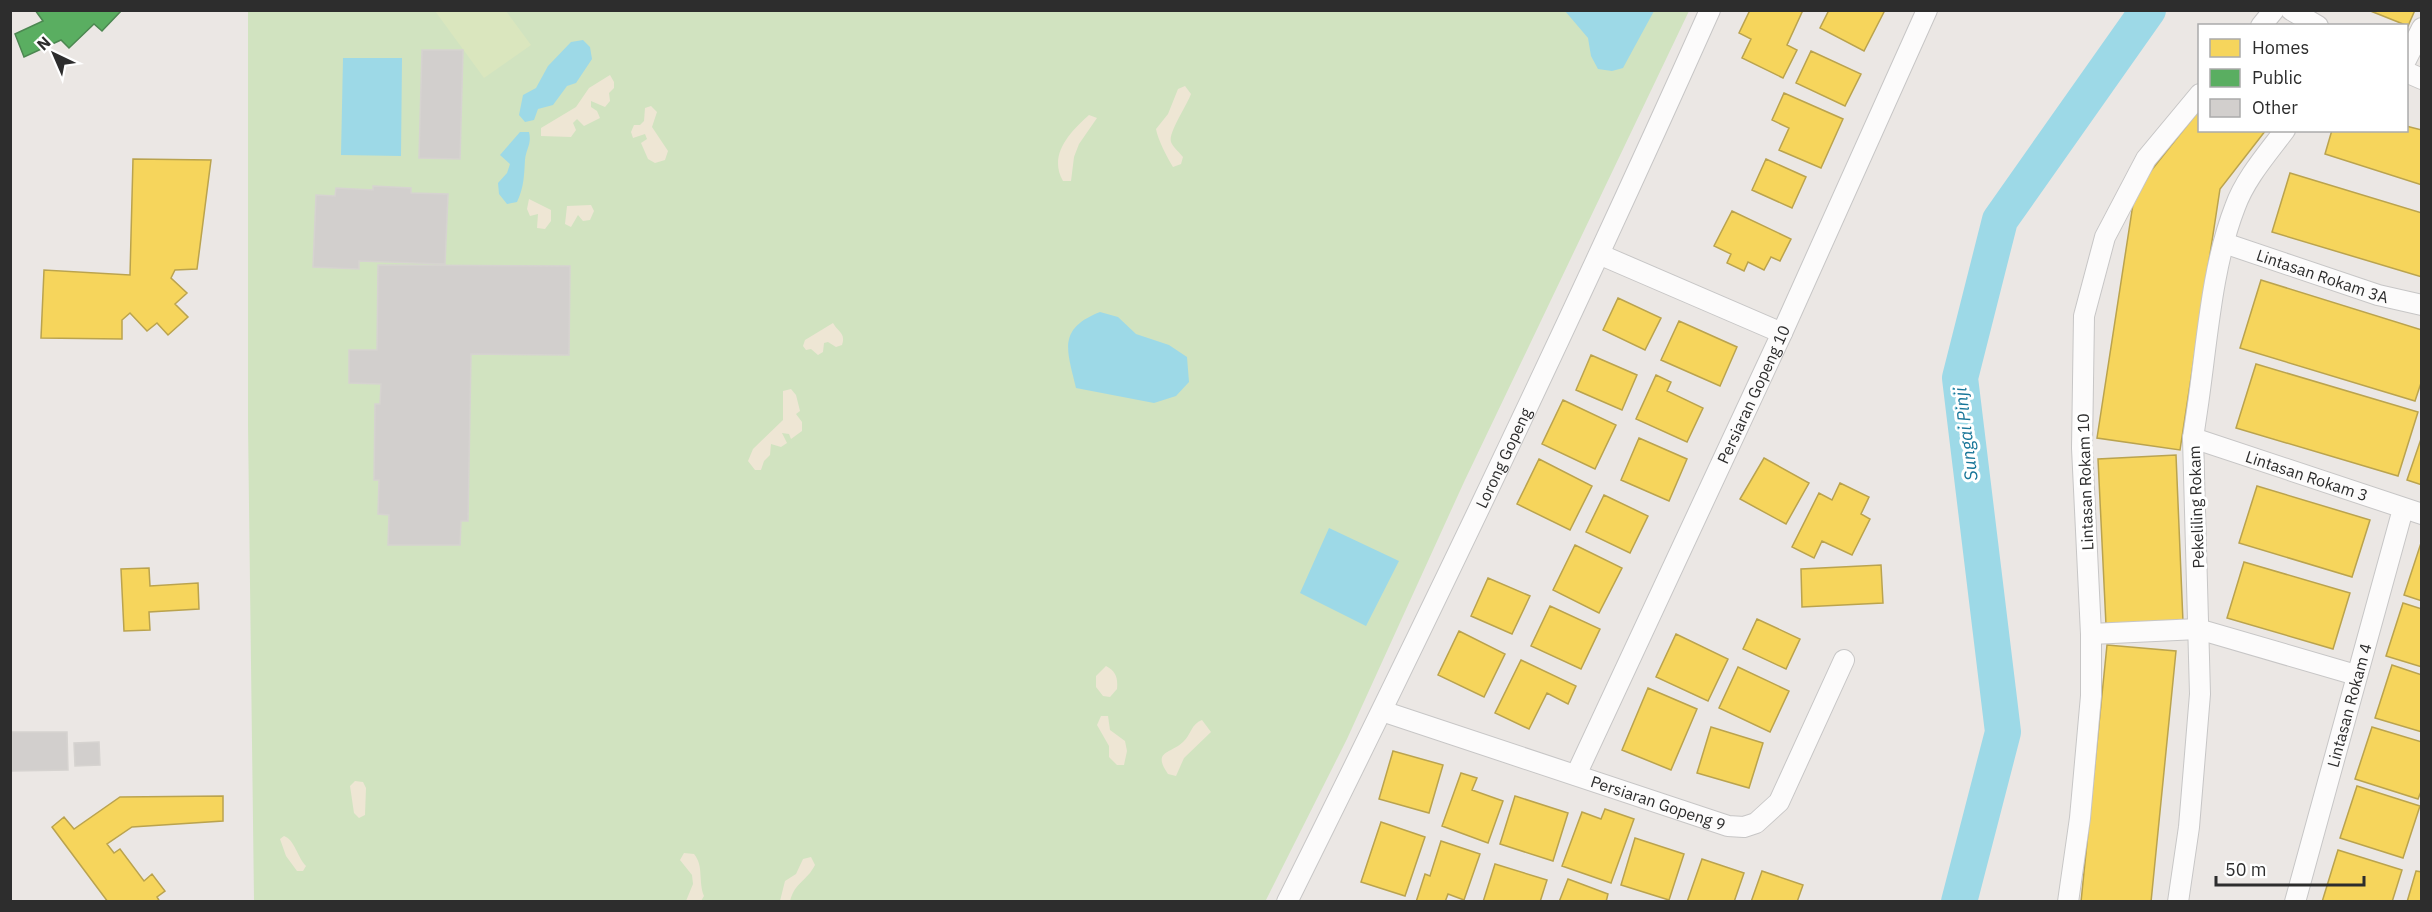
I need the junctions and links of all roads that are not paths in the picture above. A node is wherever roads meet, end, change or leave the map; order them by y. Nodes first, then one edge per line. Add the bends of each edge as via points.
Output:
1 (1710, 10) edge
2 (1927, 10) edge
3 (2274, 10) edge
4 (2291, 10) edge
5 (2262, 24) edge
6 (2315, 24) edge
7 (2421, 28) edge
8 (2408, 56) edge
9 (2198, 95) edge
10 (2284, 132) edge
11 (2224, 243) junction
12 (1600, 255) junction
13 (2421, 305) edge
14 (1782, 333) junction
15 (2193, 438) junction
16 (2412, 512) edge
17 (2199, 629) junction
18 (2091, 634) junction
19 (1844, 660) dead end
20 (2356, 675) junction
21 (1382, 711) junction
22 (1576, 776) junction
23 (1292, 900) edge
24 (2182, 900) edge
25 (2068, 902) edge
26 (2295, 902) edge

1 - 12 street, Lorong Gopeng
2 - 14 street, Persiaran Gopeng 10
3 - 5 street
4 - 6 street
7 - 8 street
9 - 18 street, Lintasan Rokam 10 via 2146,159 2105,237 2084,316 2082,448
10 - 11 street, Pekeliling Rokam via 2248,180
11 - 13 street, Lintasan Rokam 3A via 2378,295
11 - 15 street, Pekeliling Rokam
12 - 14 street
12 - 21 street, Lorong Gopeng
14 - 22 street, Persiaran Gopeng 10
15 - 16 street, Lintasan Rokam 3
15 - 17 street, Pekeliling Rokam
16 - 20 street, Lintasan Rokam 4
17 - 18 street
17 - 20 street
17 - 24 street, Pekeliling Rokam via 2200,694
18 - 25 street, Lintasan Rokam 10 via 2091,696
19 - 22 street, Persiaran Gopeng 9 via 1779,802 1756,823 1728,826
20 - 26 street, Lintasan Rokam 4
21 - 22 street, Persiaran Gopeng 9
21 - 23 street, Lorong Gopeng

